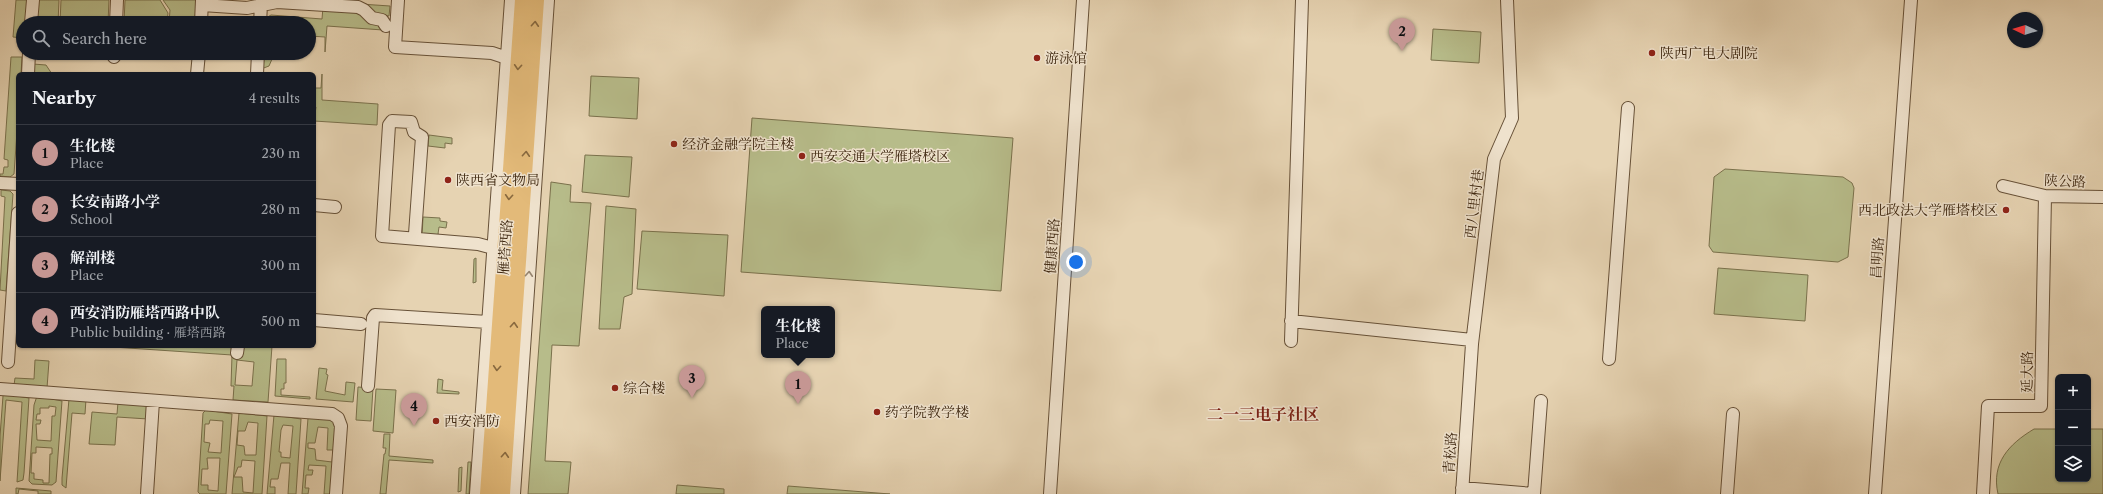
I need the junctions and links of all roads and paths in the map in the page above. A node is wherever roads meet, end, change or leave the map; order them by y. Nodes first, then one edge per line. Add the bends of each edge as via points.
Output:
1 (33, 0) edge
2 (118, 0) edge
3 (398, 0) edge
4 (511, 0) edge
5 (522, 0) edge
6 (536, 0) edge
7 (548, 0) edge
8 (1083, 0) edge
9 (1302, 0) edge
10 (1507, 0) edge
11 (1911, 0) edge
12 (202, 2) edge
13 (261, 6) dead end
14 (32, 16) edge
15 (117, 16) edge
16 (201, 16) edge
17 (260, 16) edge
18 (386, 26) dead end
19 (507, 58) junction
20 (29, 60) edge
21 (198, 60) edge
22 (258, 60) edge
23 (28, 72) edge
24 (197, 72) edge
25 (257, 72) edge
26 (1628, 108) dead end
27 (0, 183) edge
28 (16, 184) edge
29 (2003, 186) dead end
30 (2045, 196) junction
31 (2103, 197) edge
32 (316, 205) edge
33 (335, 206) dead end
34 (415, 234) dead end
35 (493, 248) junction
36 (16, 281) edge
37 (316, 320) edge
38 (1291, 321) junction
39 (488, 322) junction
40 (361, 324) dead end
41 (1472, 340) junction
42 (1291, 342) dead end
43 (1609, 359) dead end
44 (8, 362) dead end
45 (368, 386) dead end
46 (0, 389) edge
47 (153, 401) junction
48 (1541, 401) dead end
49 (1468, 414) joint
50 (1733, 414) dead end
51 (1462, 491) edge
52 (147, 494) edge
53 (336, 494) edge
54 (476, 494) edge
55 (488, 494) edge
56 (502, 494) edge
57 (514, 494) edge
58 (1050, 494) edge
59 (1534, 494) edge
60 (1727, 494) edge
61 (1875, 494) edge
62 (1983, 494) edge

1 - 14 street
2 - 15 street
3 - 19 street via 395,47 492,53
4 - 19 street
5 -> 55 main road, 雁塔西路
56 -> 6 main road, 雁塔西路
57 -> 7 street
8 - 58 street, 健康西路
9 - 38 street
10 - 41 street, 西八里村巷 via 1512,118 1494,159
11 - 61 street, 昌明路
12 - 16 street
12 - 18 street via 247,8 277,2 358,7 372,18 382,20
13 - 17 street
19 - 35 street
20 - 23 street
21 - 24 street
22 - 25 street
26 - 43 street
27 - 28 street
29 - 30 street, 陕公路
30 - 31 street, 陕公路
30 - 62 street, 延大路 via 2041,406 1988,406
32 - 33 street
34 - 35 street via 422,137 414,132 411,122 392,121 389,125 382,236 478,244
35 - 39 street
36 - 44 street
37 - 40 street
38 - 41 street
38 - 42 street
39 - 45 street via 375,315
39 - 54 street
41 - 49 street, 西八里村巷
46 - 47 street
47 - 52 street
47 - 53 street via 334,415 341,426
48 - 59 street
49 - 51 street, 青松路
50 - 60 street
51 - 59 street

